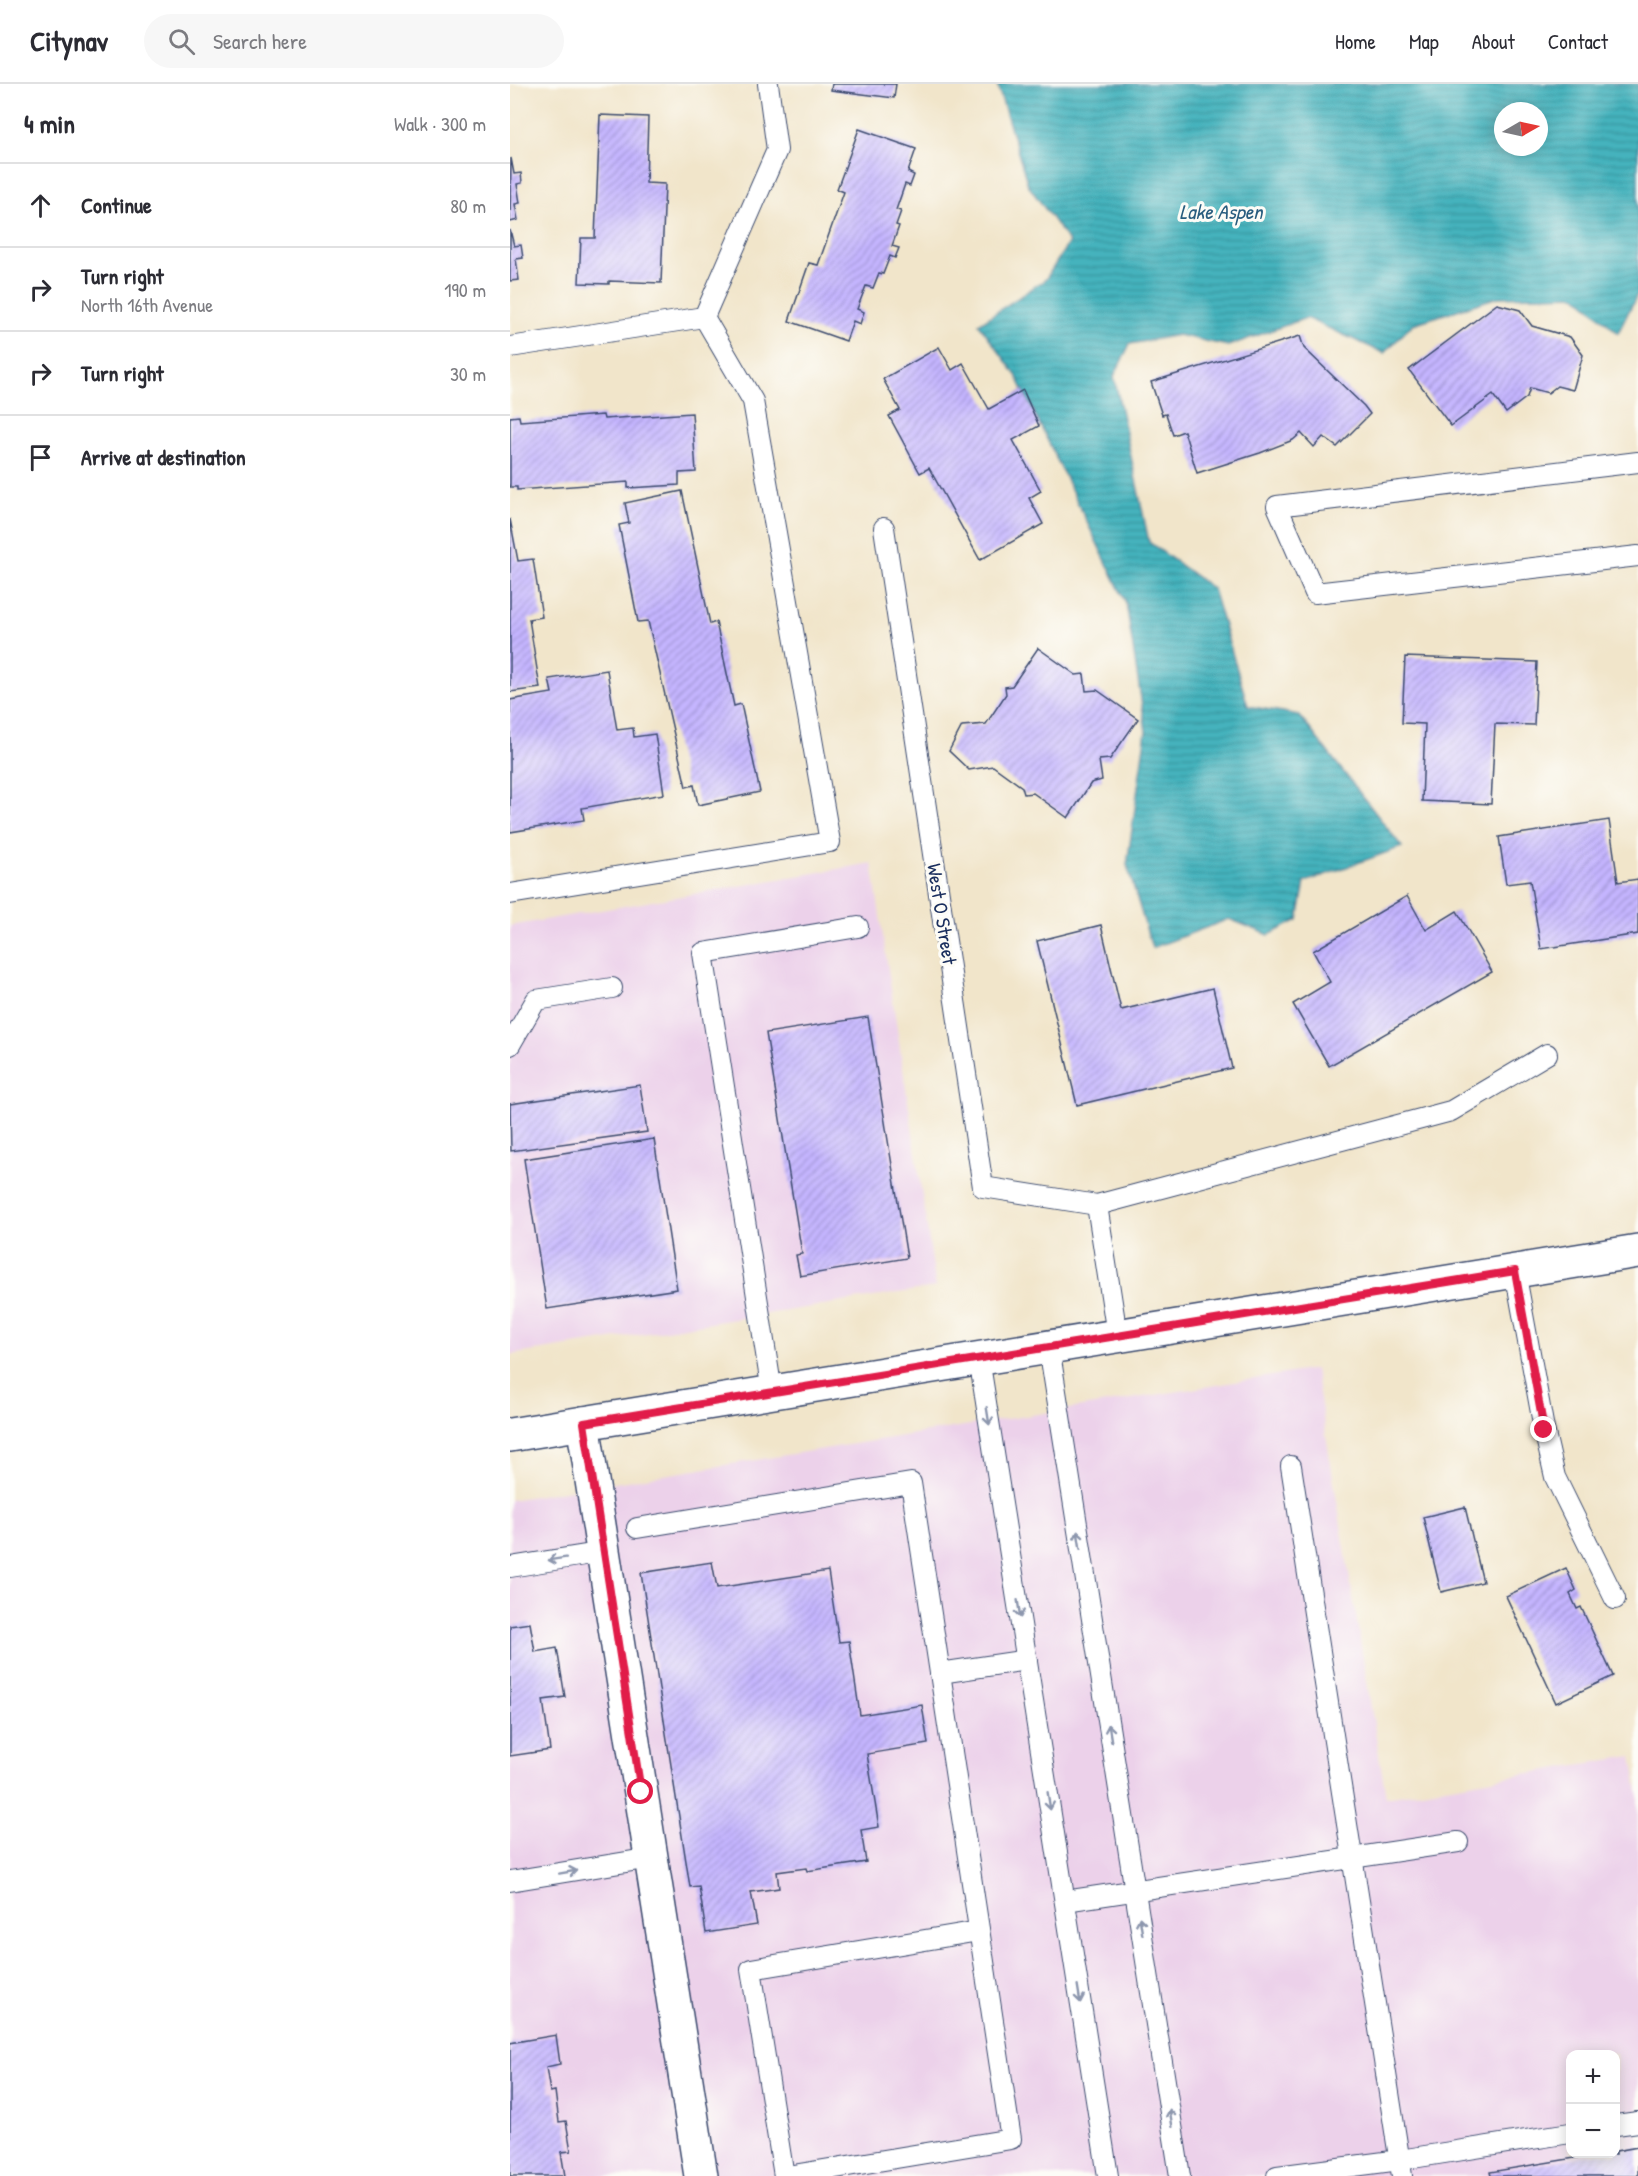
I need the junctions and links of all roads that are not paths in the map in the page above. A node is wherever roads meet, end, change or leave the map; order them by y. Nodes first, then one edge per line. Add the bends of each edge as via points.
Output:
1 (768, 84) edge
2 (704, 317) junction
3 (510, 347) edge
4 (1638, 462) edge
5 (884, 528) dead end
6 (1638, 556) edge
7 (510, 894) edge
8 (858, 927) dead end
9 (612, 988) dead end
10 (510, 1045) edge
11 (1548, 1054) dead end
12 (1097, 1205) junction
13 (1638, 1251) edge
14 (1515, 1271) junction
15 (1118, 1335) junction
16 (1049, 1347) junction
17 (979, 1358) junction
18 (772, 1392) junction
19 (584, 1423) junction
20 (510, 1435) edge
21 (1291, 1466) dead end
22 (637, 1528) dead end
23 (604, 1552) junction
24 (510, 1567) edge
25 (1616, 1599) dead end
26 (1027, 1660) junction
27 (940, 1673) junction
28 (1458, 1842) dead end
29 (1352, 1857) junction
30 (651, 1858) junction
31 (510, 1881) edge
32 (1135, 1890) junction
33 (1065, 1901) junction
34 (979, 1931) junction
35 (1638, 2122) edge
36 (1620, 2124) edge
37 (1566, 2134) edge
38 (1401, 2168) edge
39 (701, 2176) edge
40 (785, 2176) edge
41 (1108, 2176) edge
42 (1180, 2176) edge
43 (1277, 2176) edge

1 - 2 lane via 777,150
2 - 3 lane
2 - 7 lane via 753,401 830,842
4 - 6 lane via 1277,506 1315,593
5 - 12 lane, West O Street via 983,1187
8 - 18 lane via 703,952
9 - 10 lane via 536,1000
11 - 12 lane via 1451,1111
12 - 15 lane
13 - 14 main road
14 - 15 main road
14 - 25 lane via 1555,1477
15 - 16 main road
16 - 17 main road
32 -> 16 lane
17 - 18 main road
17 -> 26 lane
18 - 19 main road
19 - 20 main road
19 - 23 main road
21 - 29 lane
22 - 27 lane via 911,1484
23 -> 24 lane
23 - 30 main road
26 - 27 lane
26 -> 33 lane
27 - 34 lane
28 - 29 lane
29 - 32 lane
29 - 38 lane
31 -> 30 lane
30 - 39 main road
32 - 33 lane
42 -> 32 lane
33 -> 41 lane
34 - 40 lane via 1011,2139
34 - 40 lane via 751,1969
35 - 36 lane
37 - 38 lane
38 - 43 lane

